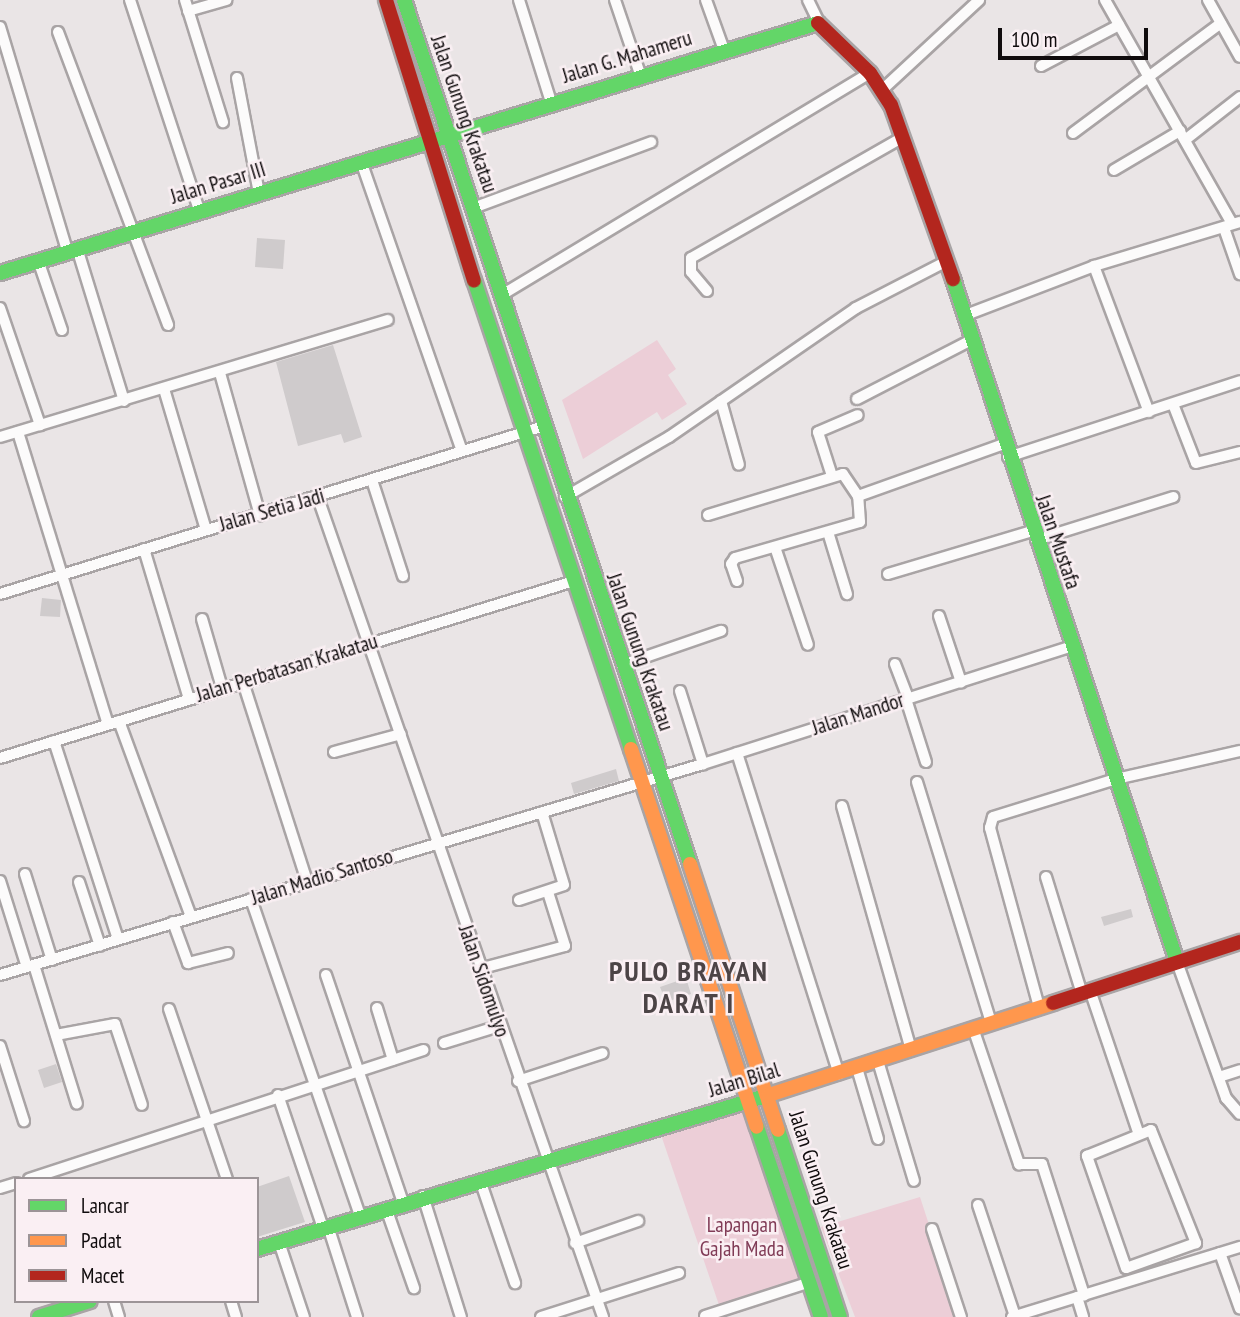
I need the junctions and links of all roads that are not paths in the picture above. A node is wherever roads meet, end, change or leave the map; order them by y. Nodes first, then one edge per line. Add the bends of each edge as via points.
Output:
1 (131, 0) edge
2 (226, 0) edge
3 (386, 0) edge
4 (404, 0) edge
5 (519, 0) edge
6 (615, 0) edge
7 (706, 0) edge
8 (808, 0) edge
9 (979, 0) edge
10 (1105, 0) edge
11 (1208, 0) edge
12 (186, 6) edge
13 (819, 23) junction
14 (1221, 23) junction
15 (1119, 25) junction
16 (0, 27) edge
17 (58, 32) dead end
18 (723, 50) junction
19 (1240, 57) edge
20 (1041, 66) dead end
21 (870, 73) junction
22 (640, 74) junction
23 (1149, 74) junction
24 (237, 78) dead end
25 (883, 89) junction
26 (1240, 97) edge
27 (551, 102) junction
28 (223, 122) dead end
29 (1073, 133) dead end
30 (1182, 135) junction
31 (449, 137) junction
32 (900, 139) junction
33 (651, 142) dead end
34 (429, 144) junction
35 (362, 164) junction
36 (1114, 170) dead end
37 (259, 193) junction
38 (473, 208) junction
39 (199, 211) junction
40 (1232, 225) edge
41 (132, 231) junction
42 (72, 249) junction
43 (38, 260) junction
44 (947, 261) junction
45 (1094, 266) junction
46 (0, 273) edge
47 (1240, 274) edge
48 (706, 291) dead end
49 (500, 296) junction
50 (0, 309) edge
51 (966, 315) junction
52 (388, 320) dead end
53 (168, 325) dead end
54 (62, 330) dead end
55 (973, 339) junction
56 (220, 375) junction
57 (1240, 381) edge
58 (165, 391) junction
59 (857, 399) dead end
60 (124, 401) junction
61 (721, 401) junction
62 (1173, 404) junction
63 (1149, 412) junction
64 (858, 415) dead end
65 (40, 425) junction
66 (544, 426) junction
67 (18, 432) junction
68 (526, 433) junction
69 (0, 438) edge
70 (1006, 451) junction
71 (462, 452) junction
72 (1240, 452) edge
73 (739, 465) dead end
74 (832, 477) junction
75 (372, 480) junction
76 (858, 496) junction
77 (565, 497) junction
78 (1173, 497) dead end
79 (318, 498) junction
80 (260, 515) junction
81 (708, 515) dead end
82 (206, 530) junction
83 (828, 532) junction
84 (1034, 536) junction
85 (775, 547) junction
86 (144, 549) junction
87 (63, 574) junction
88 (887, 574) dead end
89 (403, 576) dead end
90 (574, 581) junction
91 (737, 581) dead end
92 (0, 594) edge
93 (847, 594) dead end
94 (939, 616) dead end
95 (202, 619) dead end
96 (722, 631) dead end
97 (369, 643) junction
98 (808, 645) dead end
99 (1072, 646) junction
100 (895, 664) dead end
101 (622, 665) junction
102 (243, 682) junction
103 (961, 682) junction
104 (222, 688) junction
105 (680, 691) dead end
106 (189, 699) junction
107 (907, 699) junction
108 (113, 723) junction
109 (401, 734) junction
110 (54, 741) junction
111 (334, 751) dead end
112 (1240, 751) edge
113 (737, 753) junction
114 (0, 758) edge
115 (926, 762) dead end
116 (703, 764) junction
117 (660, 776) junction
118 (1116, 779) junction
119 (644, 782) junction
120 (917, 782) dead end
121 (842, 806) dead end
122 (542, 811) junction
123 (438, 842) junction
124 (25, 874) dead end
125 (1046, 877) dead end
126 (0, 881) edge
127 (307, 881) junction
128 (79, 882) dead end
129 (548, 892) junction
130 (251, 898) junction
131 (519, 900) dead end
132 (191, 917) junction
133 (173, 922) junction
134 (118, 939) junction
135 (1240, 942) edge
136 (100, 946) junction
137 (228, 953) dead end
138 (52, 960) junction
139 (1177, 962) junction
140 (31, 966) junction
141 (479, 969) junction
142 (0, 975) edge
143 (326, 975) dead end
144 (1086, 992) junction
145 (1039, 1007) junction
146 (377, 1008) dead end
147 (169, 1009) dead end
148 (991, 1022) junction
149 (499, 1026) junction
150 (973, 1028) junction
151 (56, 1035) junction
152 (444, 1043) dead end
153 (0, 1046) edge
154 (423, 1050) dead end
155 (911, 1050) junction
156 (603, 1053) dead end
157 (393, 1060) junction
158 (878, 1061) junction
159 (857, 1068) junction
160 (1240, 1070) edge
161 (357, 1071) junction
162 (839, 1074) junction
163 (1219, 1077) junction
164 (518, 1081) junction
165 (313, 1085) junction
166 (769, 1094) junction
167 (278, 1095) junction
168 (746, 1102) junction
169 (78, 1104) dead end
170 (142, 1105) dead end
171 (1240, 1114) edge
172 (207, 1118) junction
173 (24, 1121) dead end
174 (1139, 1132) junction
175 (878, 1139) dead end
176 (544, 1161) junction
177 (35, 1177) edge
178 (226, 1177) edge
179 (480, 1180) junction
180 (914, 1181) dead end
181 (423, 1196) junction
182 (403, 1203) junction
183 (978, 1205) dead end
184 (386, 1208) junction
185 (360, 1216) junction
186 (638, 1221) dead end
187 (325, 1227) junction
188 (932, 1230) dead end
189 (279, 1242) junction
190 (575, 1243) junction
191 (1240, 1247) edge
192 (259, 1248) edge
193 (1220, 1253) junction
194 (679, 1273) dead end
195 (810, 1282) junction
196 (515, 1283) dead end
197 (414, 1288) dead end
198 (1080, 1296) junction
199 (596, 1297) junction
200 (78, 1303) edge
201 (59, 1306) edge
202 (1240, 1309) edge
203 (705, 1316) edge
204 (39, 1317) edge
205 (304, 1317) edge
206 (357, 1317) edge
207 (461, 1317) edge
208 (541, 1317) edge
209 (603, 1317) edge
210 (821, 1317) edge
211 (840, 1317) edge
212 (961, 1317) edge
213 (1014, 1317) edge
214 (1083, 1317) edge

1 - 39 street
2 - 12 street
3 - 34 main road, Jalan Gunung Krakatau
4 - 31 main road, Jalan Gunung Krakatau
5 - 27 street
6 - 22 street
7 - 18 street
8 - 13 street, Jalan Mustafa
9 - 25 street
10 - 15 street
11 - 14 street
12 - 28 street
13 - 18 main road, Jalan G. Mahameru
13 - 21 main road, Jalan Mustafa
14 - 19 street
14 - 23 street
15 - 20 street
15 - 23 street
16 - 42 street
17 - 41 street
18 - 22 main road, Jalan G. Mahameru
21 - 25 main road, Jalan Mustafa
21 - 49 street
22 - 27 main road, Jalan G. Mahameru
23 - 29 street
23 - 30 street
24 - 37 street
25 - 32 main road, Jalan Mustafa
26 - 30 street
27 - 31 main road, Jalan G. Mahameru
30 - 36 street
30 - 40 street
31 - 34 main road, Jalan Pasar III
31 - 38 main road, Jalan Gunung Krakatau
32 - 44 main road, Jalan Mustafa
32 - 48 street via 693,257 691,272
33 - 38 street
34 - 35 main road, Jalan Pasar III
34 - 68 main road, Jalan Gunung Krakatau
35 - 37 main road, Jalan Pasar III
35 - 71 street
37 - 39 main road, Jalan Pasar III
38 - 49 main road, Jalan Gunung Krakatau
39 - 41 main road, Jalan Pasar III
40 - 45 street
40 - 47 street
41 - 42 main road, Jalan Pasar III
41 - 53 street
42 - 43 main road, Jalan Pasar III
42 - 60 street
43 - 46 main road, Jalan Pasar III
43 - 54 street
44 - 51 main road, Jalan Mustafa
44 - 61 street via 864,302
45 - 51 street
45 - 63 street
49 - 66 main road, Jalan Gunung Krakatau
50 - 65 street
51 - 55 main road, Jalan Mustafa
52 - 56 street
55 - 59 street
55 - 70 main road, Jalan Mustafa
56 - 58 street
56 - 80 street
57 - 62 street
58 - 60 street
58 - 82 street
60 - 65 street
61 - 73 street
61 - 77 street
62 - 63 street
62 - 72 street via 1196,463
63 - 70 street
64 - 74 street via 818,432
65 - 67 street
66 - 68 street, Jalan Setia Jadi
66 - 77 main road, Jalan Gunung Krakatau
67 - 69 street
67 - 87 street
68 - 71 street, Jalan Setia Jadi
68 - 90 main road, Jalan Gunung Krakatau
70 - 76 street
70 - 84 main road, Jalan Mustafa
71 - 75 street, Jalan Setia Jadi
74 - 76 street via 848,475
74 - 81 street
75 - 79 street, Jalan Setia Jadi
75 - 89 street
76 - 83 street via 862,520
77 - 101 main road, Jalan Gunung Krakatau
78 - 84 street
79 - 80 street, Jalan Setia Jadi
79 - 97 street, Jalan Sidomulyo
80 - 82 street, Jalan Setia Jadi
82 - 86 street, Jalan Setia Jadi
83 - 85 street
83 - 93 street
84 - 88 street
84 - 99 main road, Jalan Mustafa
85 - 91 street via 733,559
85 - 98 street
86 - 87 street, Jalan Setia Jadi
86 - 106 street
87 - 92 street, Jalan Setia Jadi
87 - 108 street
90 - 97 street, Jalan Perbatasan Krakatau
90 - 119 main road, Jalan Gunung Krakatau
94 - 103 street
95 - 104 street
96 - 101 street
97 - 102 street, Jalan Perbatasan Krakatau
97 - 109 street, Jalan Sidomulyo
99 - 103 street, Jalan Mandor
99 - 118 main road, Jalan Mustafa
100 - 107 street
101 - 117 main road, Jalan Gunung Krakatau
102 - 104 street, Jalan Perbatasan Krakatau
102 - 127 street
103 - 107 street, Jalan Mandor
104 - 106 street, Jalan Perbatasan Krakatau
105 - 116 street
106 - 108 street, Jalan Perbatasan Krakatau
107 - 113 street, Jalan Mandor
107 - 115 street
108 - 110 street, Jalan Perbatasan Krakatau
108 - 132 street
109 - 111 street
109 - 123 street, Jalan Sidomulyo
110 - 114 street, Jalan Perbatasan Krakatau
110 - 134 street
112 - 118 street
113 - 116 street, Jalan Mandor
113 - 162 street
116 - 117 street, Jalan Mandor
117 - 119 street, Jalan Mandor
117 - 166 main road, Jalan Gunung Krakatau
118 - 139 main road, Jalan Mustafa
118 - 145 street via 990,820
119 - 122 street, Jalan Madio Santoso
119 - 168 main road, Jalan Gunung Krakatau
120 - 148 street
121 - 155 street
122 - 123 street, Jalan Madio Santoso
122 - 129 street via 564,885
123 - 127 street, Jalan Madio Santoso
123 - 141 street, Jalan Sidomulyo
124 - 138 street
125 - 144 street
126 - 140 street
127 - 130 street, Jalan Madio Santoso
128 - 136 street
129 - 131 street
129 - 141 street via 566,946
130 - 132 street, Jalan Madio Santoso
130 - 165 street
132 - 133 street, Jalan Madio Santoso
133 - 134 street, Jalan Madio Santoso
133 - 137 street via 188,963
134 - 136 street, Jalan Madio Santoso
135 - 139 main road, Jalan Bilal
136 - 138 street, Jalan Madio Santoso
138 - 140 street, Jalan Madio Santoso
139 - 144 main road, Jalan Bilal
139 - 163 street, Jalan Mustafa
140 - 142 street, Jalan Madio Santoso
140 - 151 street
141 - 149 street, Jalan Sidomulyo
143 - 161 street
144 - 145 main road, Jalan Bilal
144 - 174 street
145 - 148 main road, Jalan Bilal
146 - 157 street
147 - 172 street
148 - 150 main road, Jalan Bilal
149 - 152 street
149 - 164 street, Jalan Sidomulyo
150 - 155 main road, Jalan Bilal
150 - 198 street via 1019,1164 1042,1164
151 - 169 street
151 - 170 street via 115,1024
153 - 173 street
154 - 157 street
155 - 158 main road, Jalan Bilal
156 - 164 street
157 - 161 street
158 - 159 main road, Jalan Bilal
158 - 180 street
159 - 162 main road, Jalan Bilal
159 - 175 street
160 - 163 street
161 - 165 street
161 - 182 street
162 - 166 main road, Jalan Bilal
163 - 171 street, Jalan Mustafa via 1226,1098
164 - 176 street, Jalan Sidomulyo
165 - 167 street
165 - 185 street
166 - 168 main road, Jalan Bilal
166 - 211 main road, Jalan Gunung Krakatau
167 - 172 street
167 - 187 street
168 - 176 main road, Jalan Bilal
168 - 195 main road, Jalan Gunung Krakatau
172 - 177 street
172 - 178 street
174 - 174 street via 1087,1156 1126,1268 1196,1243 1157,1134
176 - 179 main road, Jalan Bilal
176 - 190 street, Jalan Sidomulyo
179 - 181 main road, Jalan Bilal
179 - 196 street
181 - 182 main road, Jalan Bilal
181 - 207 street
182 - 184 main road, Jalan Bilal
183 - 213 street
184 - 185 main road, Jalan Bilal
184 - 197 street
185 - 187 main road, Jalan Bilal
186 - 190 street
187 - 189 main road, Jalan Bilal
187 - 206 street
188 - 212 street
189 - 192 main road, Jalan Bilal
189 - 205 street
190 - 199 street, Jalan Sidomulyo
191 - 193 street
193 - 198 street
193 - 202 street
194 - 199 street
195 - 203 street
195 - 210 main road, Jalan Gunung Krakatau
198 - 213 street
198 - 214 street
199 - 208 street
199 - 209 street, Jalan Sidomulyo
200 - 201 main road
201 - 204 main road

